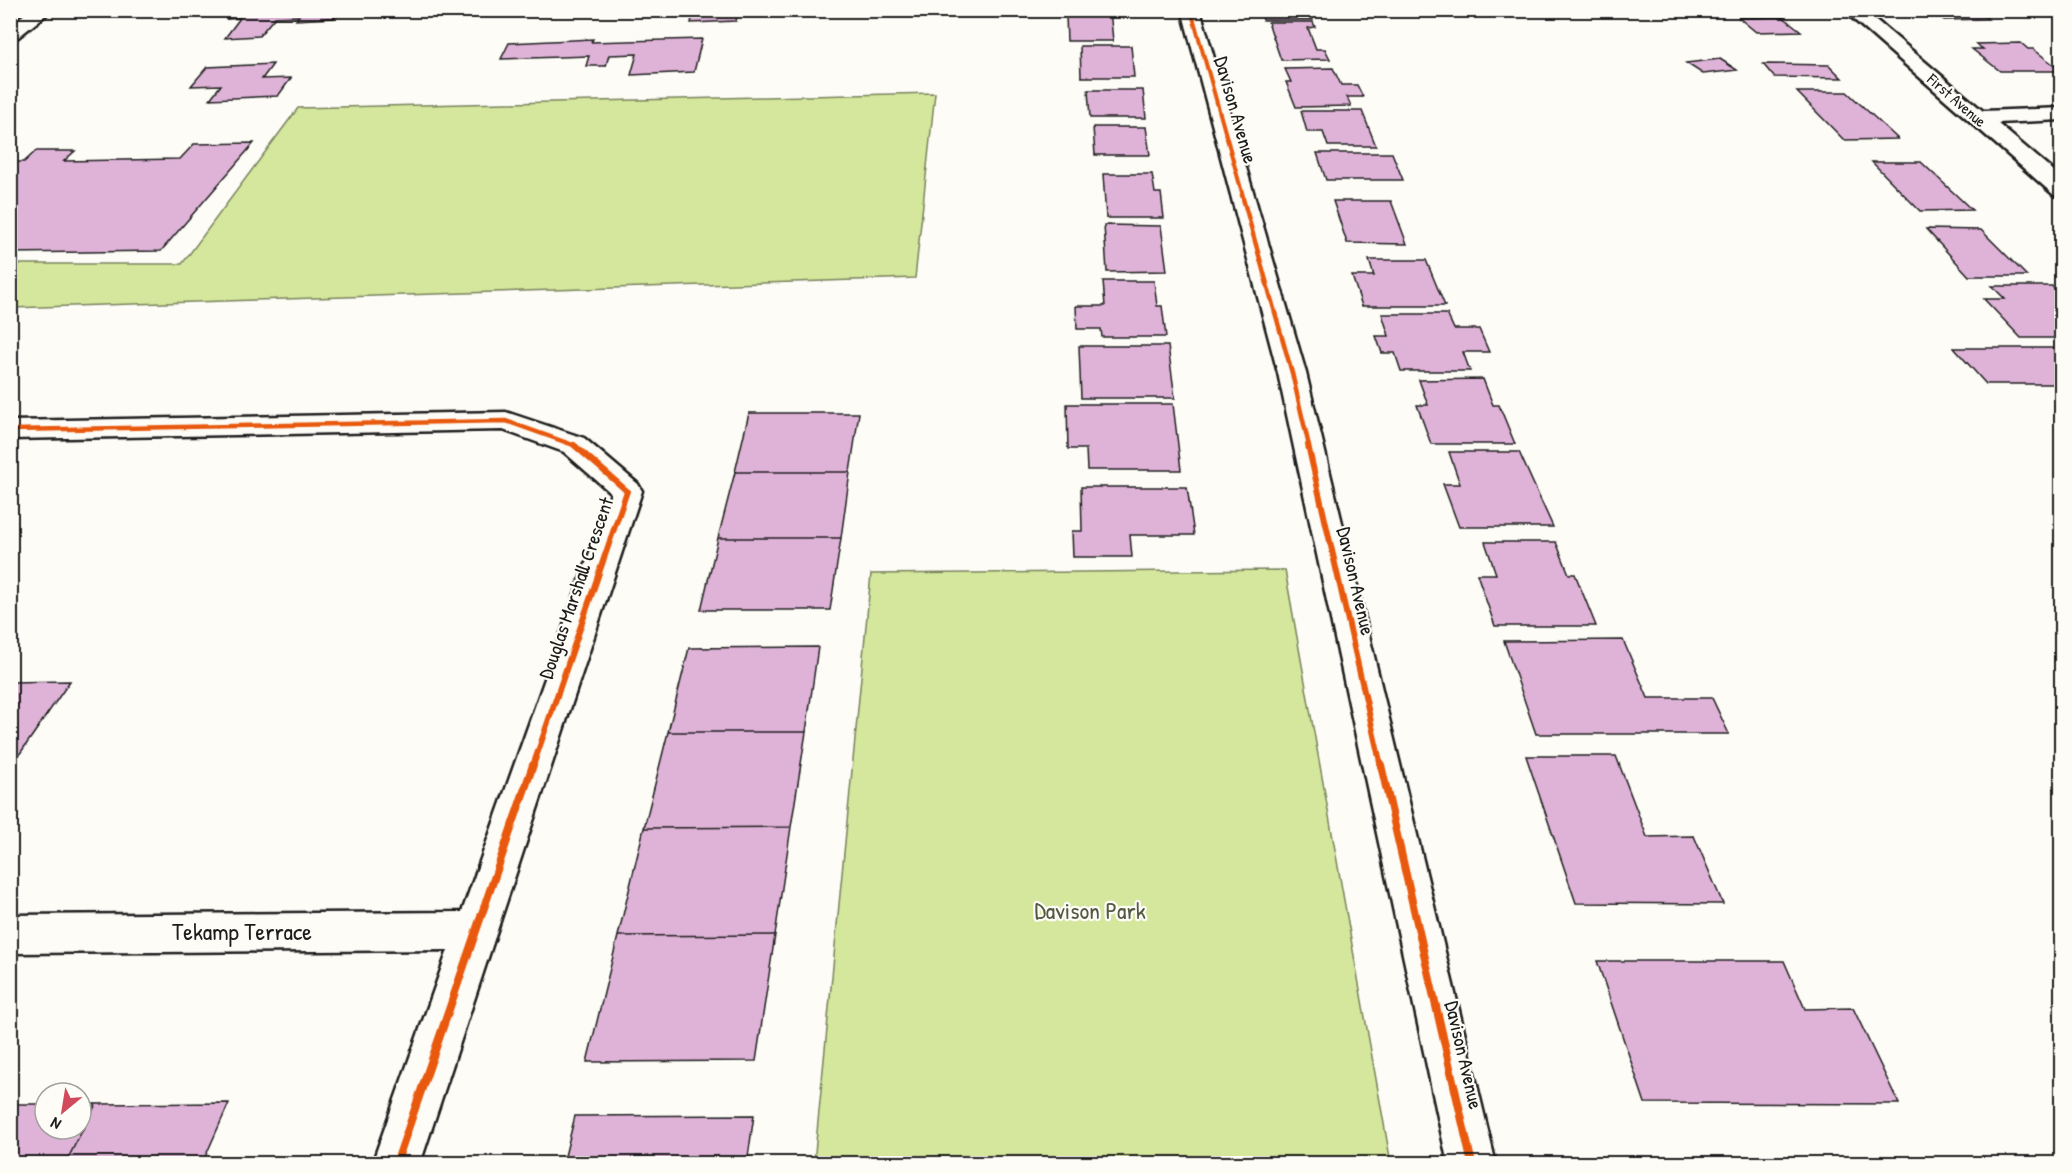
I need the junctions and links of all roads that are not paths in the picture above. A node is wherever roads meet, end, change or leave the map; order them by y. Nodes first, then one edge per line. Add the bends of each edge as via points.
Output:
1 (44, 10) edge
2 (1191, 10) edge
3 (1852, 10) edge
4 (10, 34) edge
5 (2061, 114) edge
6 (1978, 118) junction
7 (2061, 190) edge
8 (10, 430) edge
9 (474, 930) junction
10 (10, 934) edge
11 (396, 1164) edge
12 (1472, 1164) edge

1 - 4 street
2 - 12 street, Davison Avenue via 1292,373
3 - 6 street, First Avenue
5 - 6 street
6 - 7 street, First Avenue
8 - 9 street, Douglas Marshall Crescent via 506,421 574,445 627,491
9 - 10 street, Tekamp Terrace
9 - 11 street, Douglas Marshall Crescent

